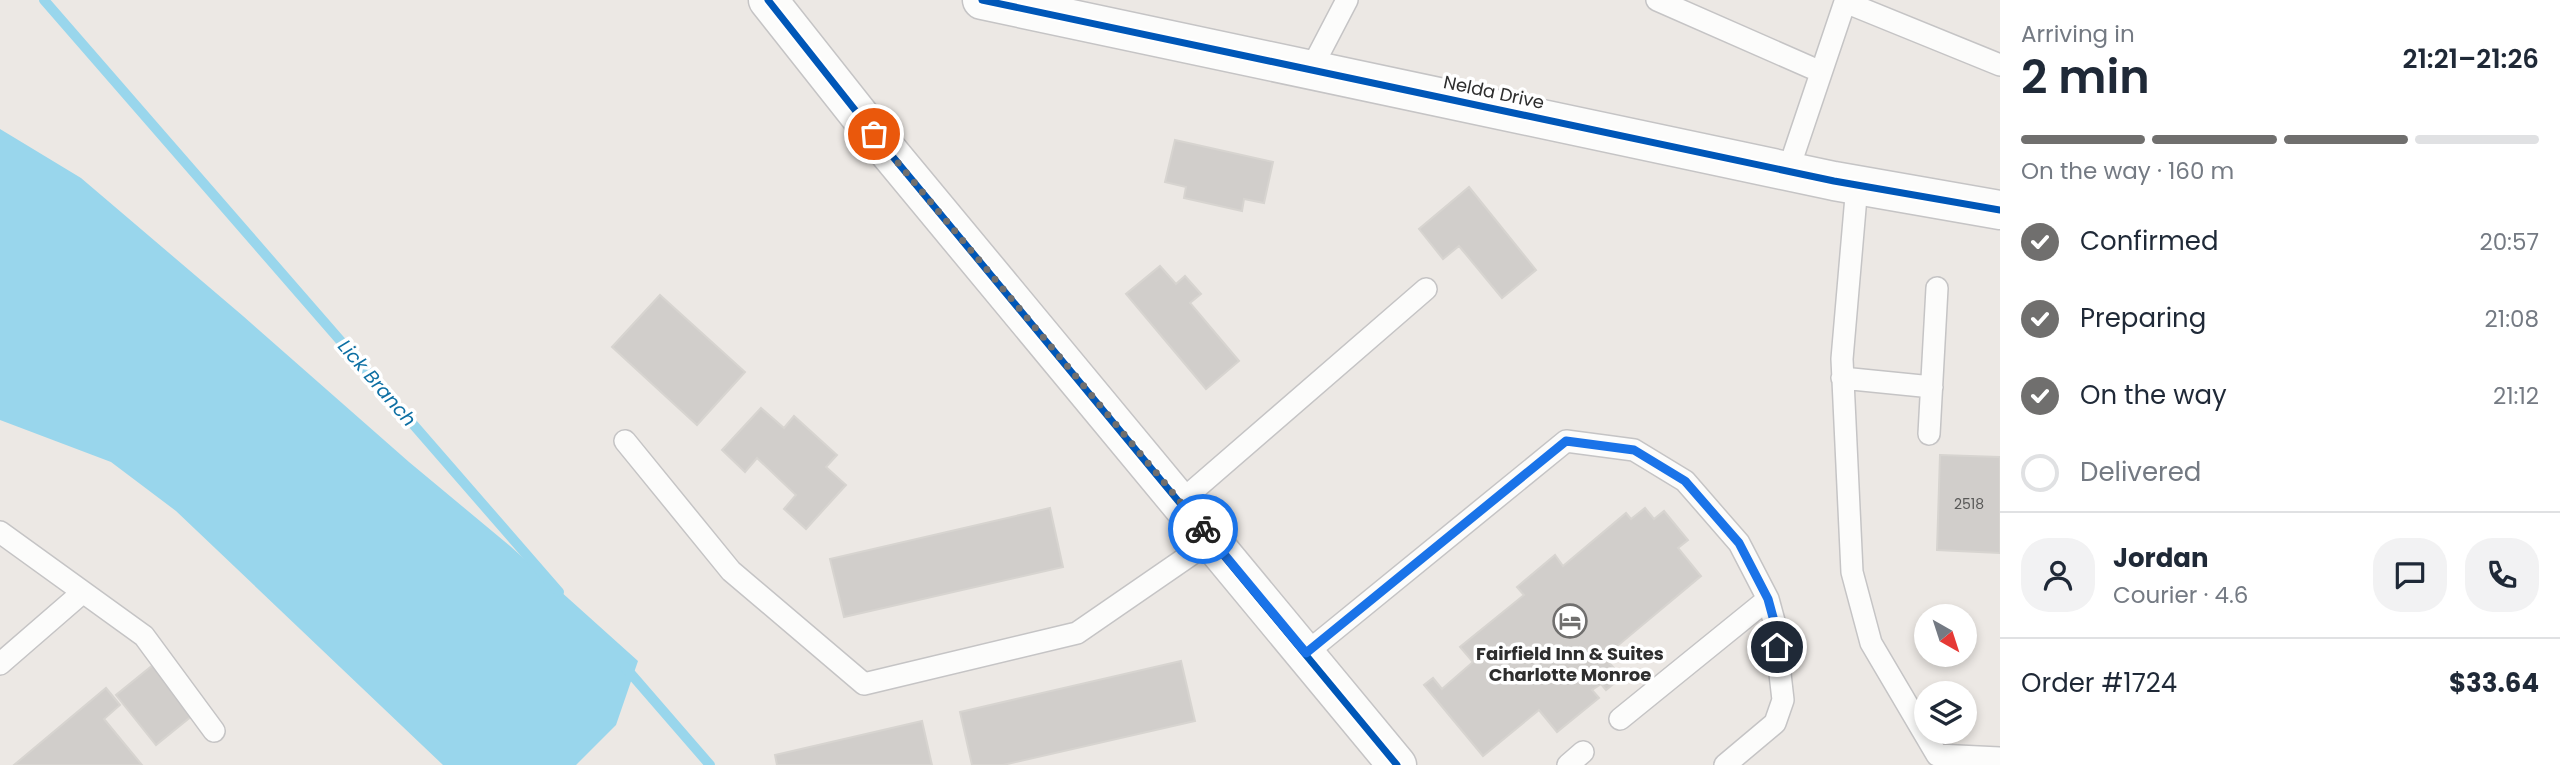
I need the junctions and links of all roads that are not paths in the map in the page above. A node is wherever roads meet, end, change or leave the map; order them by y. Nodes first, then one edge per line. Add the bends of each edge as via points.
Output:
1 (982, 0) edge
2 (1347, 0) edge
3 (1657, 0) edge
4 (1845, 1) edge
5 (777, 2) edge
6 (2000, 65) edge
7 (1311, 69) junction
8 (1821, 72) junction
9 (1788, 171) junction
10 (1857, 185) junction
11 (2000, 210) edge
12 (1937, 288) dead end
13 (1426, 289) dead end
14 (1842, 378) junction
15 (1932, 387) junction
16 (1929, 434) dead end
17 (625, 441) dead end
18 (1180, 502) junction
19 (0, 532) edge
20 (1212, 540) junction
21 (83, 592) junction
22 (1768, 599) junction
23 (1306, 653) junction
24 (0, 664) edge
25 (1620, 719) dead end
26 (214, 731) dead end
27 (2000, 758) edge
28 (1397, 765) edge
29 (1725, 765) edge

1 - 7 street, Nelda Drive
2 - 7 lane
3 - 8 lane
4 - 6 lane
4 - 8 lane
5 - 18 street via 874,134
7 - 9 street, Nelda Drive
8 - 9 lane
9 - 10 street, Nelda Drive
10 - 11 street, Nelda Drive
10 - 14 lane
12 - 15 lane
13 - 18 lane
14 - 15 lane
14 - 27 lane via 1852,572 1871,643 1937,755
15 - 16 lane
17 - 20 lane via 731,571 863,684 1077,633
18 - 20 street
19 - 21 lane
20 - 23 street
21 - 24 lane
21 - 26 lane via 144,636
22 - 23 lane via 1739,543 1685,481 1634,450 1566,441
22 - 25 lane
22 - 29 lane via 1783,700 1775,723
23 - 28 street

